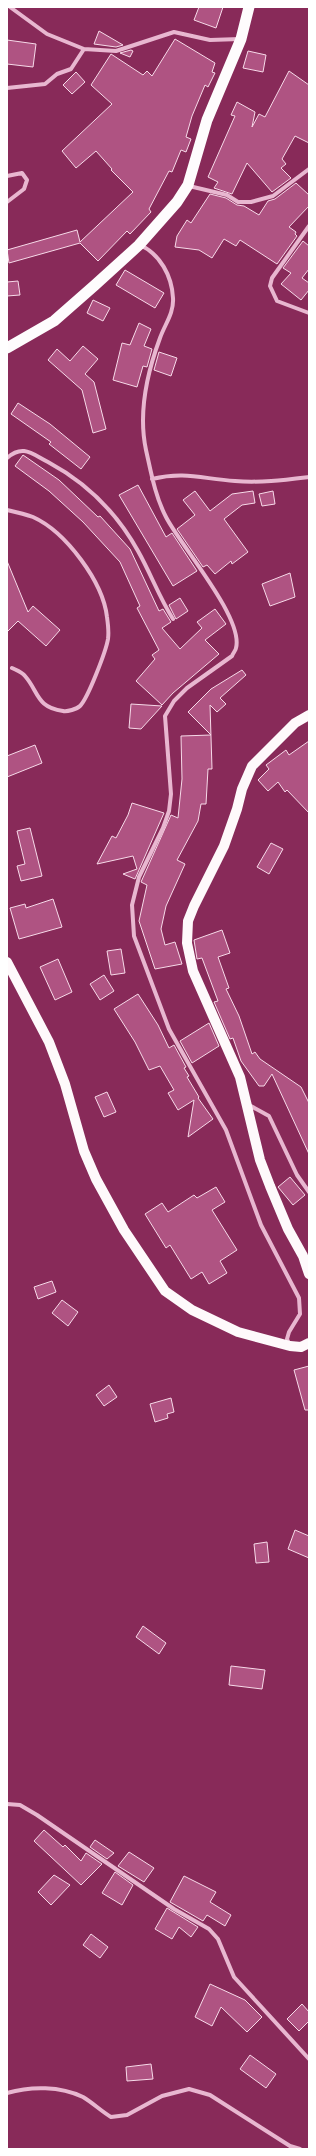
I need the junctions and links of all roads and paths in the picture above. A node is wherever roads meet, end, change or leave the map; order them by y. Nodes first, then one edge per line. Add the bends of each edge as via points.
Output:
1 (10, 7) edge
2 (249, 7) edge
3 (241, 39) junction
4 (84, 49) junction
5 (7, 88) edge
6 (309, 169) edge
7 (7, 176) edge
8 (188, 186) junction
9 (7, 202) edge
10 (309, 226) edge
11 (139, 245) junction
12 (309, 313) edge
13 (9, 344) edge
14 (7, 458) edge
15 (309, 477) edge
16 (152, 479) junction
17 (7, 510) edge
18 (173, 619) dead end
19 (12, 668) dead end
20 (309, 715) edge
21 (7, 962) edge
22 (247, 1104) junction
23 (309, 1192) edge
24 (309, 1274) edge
25 (309, 1342) edge
26 (290, 1346) junction
27 (7, 1804) edge
28 (309, 2059) edge
29 (7, 2092) edge
30 (300, 2149) edge

1 - 4 street via 47,34
2 - 3 highway
3 - 4 street via 210,40 174,32 116,51
3 - 8 highway via 207,120
4 - 5 street via 71,69 57,74 45,84
6 - 8 street via 273,196 251,202 238,202 227,195
7 - 9 street via 22,173 27,180 24,189
8 - 11 highway
10 - 12 street via 272,278 270,286 276,301
11 - 13 highway via 54,321
11 - 16 street via 152,250 159,259 171,283 174,299 171,315 156,349 145,395 143,434
14 - 18 street via 18,450 26,450 67,472 102,502 128,533 157,594
15 - 16 street via 268,482 235,482 187,474
16 - 26 street via 166,517 217,591 235,634 236,648 232,656 187,688 174,701 165,716 171,794 163,828 139,877 132,905 134,936 169,1029 226,1130 261,1225 299,1298 300,1314 288,1336
17 - 19 street via 47,525 63,538 85,566 101,593 107,617 108,639 87,697 79,707 64,712 49,707 37,698 24,674
20 - 22 main road via 295,723 252,766 224,846 188,921 187,943 193,972 240,1077
21 - 26 main road via 49,1042 96,1179 124,1230 165,1291 192,1310 238,1332
22 - 23 street via 270,1116
22 - 24 main road via 260,1160
25 - 26 main road via 301,1347
27 - 28 street via 20,1805 37,1815 174,1909 209,1929 218,1939 234,1977
29 - 30 street via 19,2089 57,2089 72,2092 111,2117 127,2115 162,2096 189,2089 210,2095 290,2146

